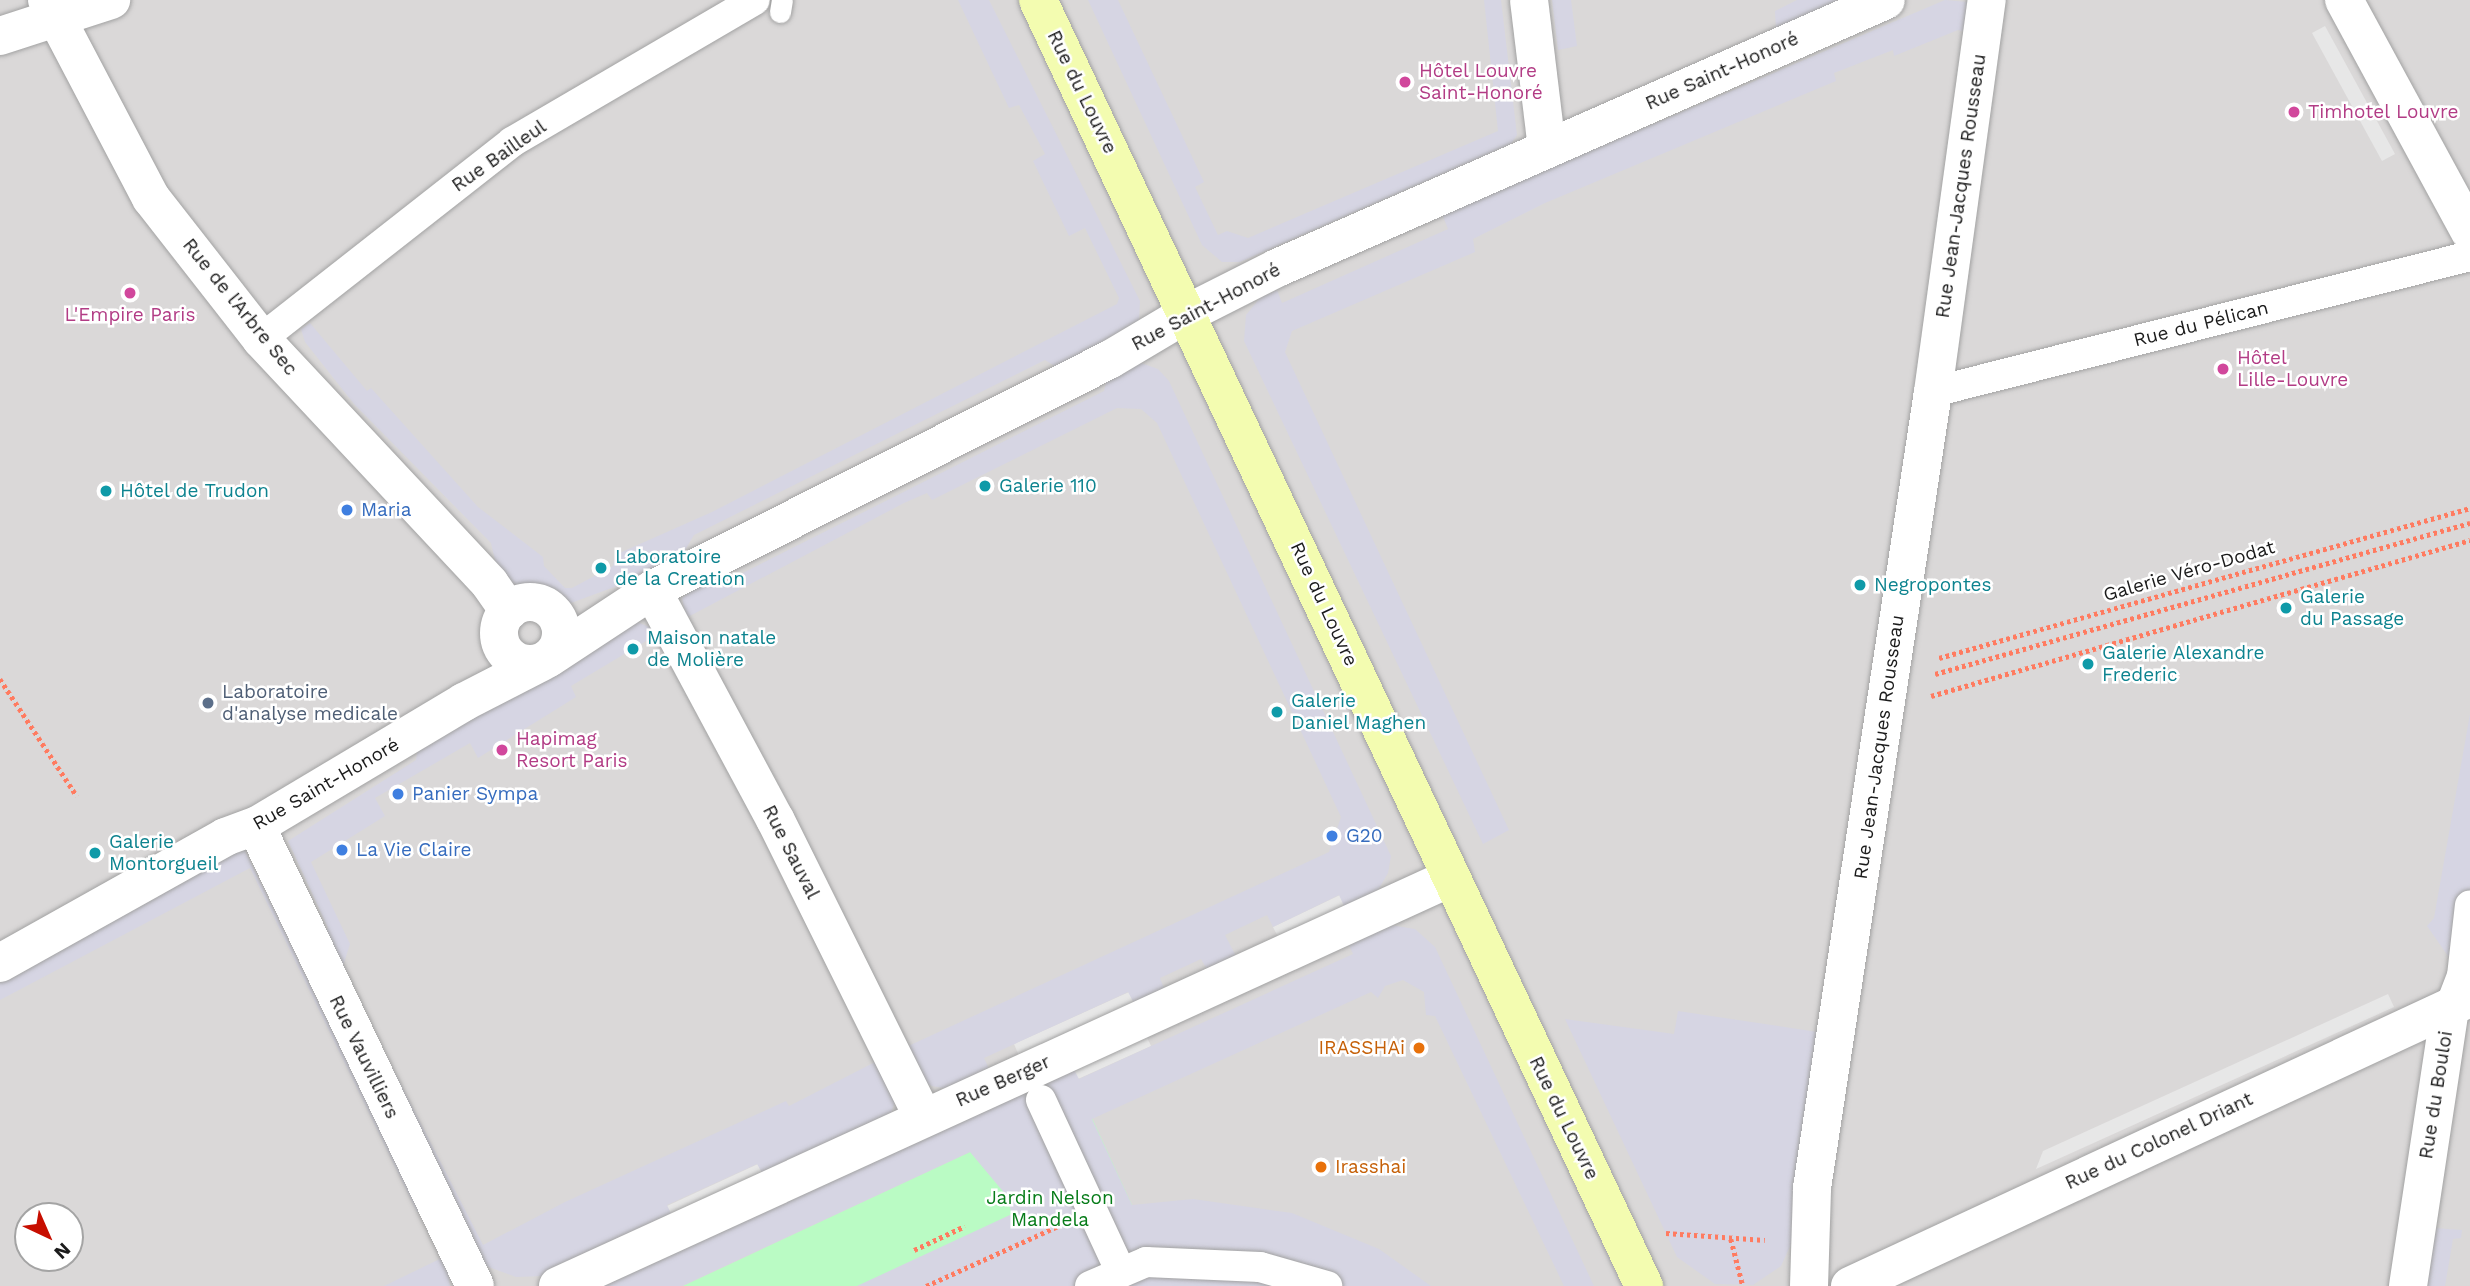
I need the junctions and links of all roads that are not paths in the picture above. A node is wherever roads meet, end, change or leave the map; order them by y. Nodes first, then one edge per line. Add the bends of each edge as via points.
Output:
1 (111, 0) edge
2 (1038, 0) edge
3 (1529, 0) edge
4 (1886, 0) edge
5 (1987, 0) edge
6 (2344, 0) edge
7 (772, 4) edge
8 (53, 9) edge
9 (0, 36) edge
10 (1547, 148) junction
11 (2470, 232) edge
12 (2470, 256) edge
13 (1188, 313) junction
14 (261, 339) junction
15 (1933, 392) junction
16 (652, 590) junction
17 (544, 660) junction
18 (256, 826) junction
19 (1450, 878) junction
20 (2470, 905) edge
21 (0, 963) edge
22 (2460, 1003) edge
23 (1041, 1100) dead end
24 (923, 1117) junction
25 (1133, 1267) junction
26 (475, 1286) edge
27 (558, 1286) edge
28 (1090, 1286) edge
29 (1327, 1286) edge
30 (1644, 1286) edge
31 (1809, 1286) edge
32 (1850, 1286) edge
33 (2408, 1286) edge

1 - 8 street
2 - 13 main road, Rue du Louvre
3 - 10 street
4 - 10 street, Rue Saint-Honoré
5 - 15 street, Rue Jean-Jacques Rousseau
6 - 11 street
7 - 14 street, Rue Bailleul via 512,142
8 - 9 street
8 - 14 street, Rue de l'Arbre Sec via 151,198
10 - 13 street, Rue Saint-Honoré via 1244,283
12 - 15 street, Rue du Pélican
13 - 16 street, Rue Saint-Honoré via 1109,360
13 - 19 main road, Rue du Louvre
14 - 17 street, Rue de l'Arbre Sec via 490,584 509,611 529,602 550,609 557,618 560,639
15 - 31 street, Rue Jean-Jacques Rousseau via 1812,1188
16 - 17 street, Rue Saint-Honoré
16 - 24 street, Rue Sauval via 775,819
17 - 18 street, Rue Saint-Honoré via 464,702
18 - 21 street, Rue Saint-Honoré via 225,837
18 - 26 street, Rue Vauvilliers
19 - 24 street, Rue Berger
19 - 30 main road, Rue du Louvre
20 - 22 street, Rue du Bouloi
22 - 32 street, Rue du Colonel Driant
22 - 33 street, Rue du Bouloi
23 - 25 street via 1094,1210
24 - 27 street, Rue Berger
25 - 28 street
25 - 29 street via 1260,1267

